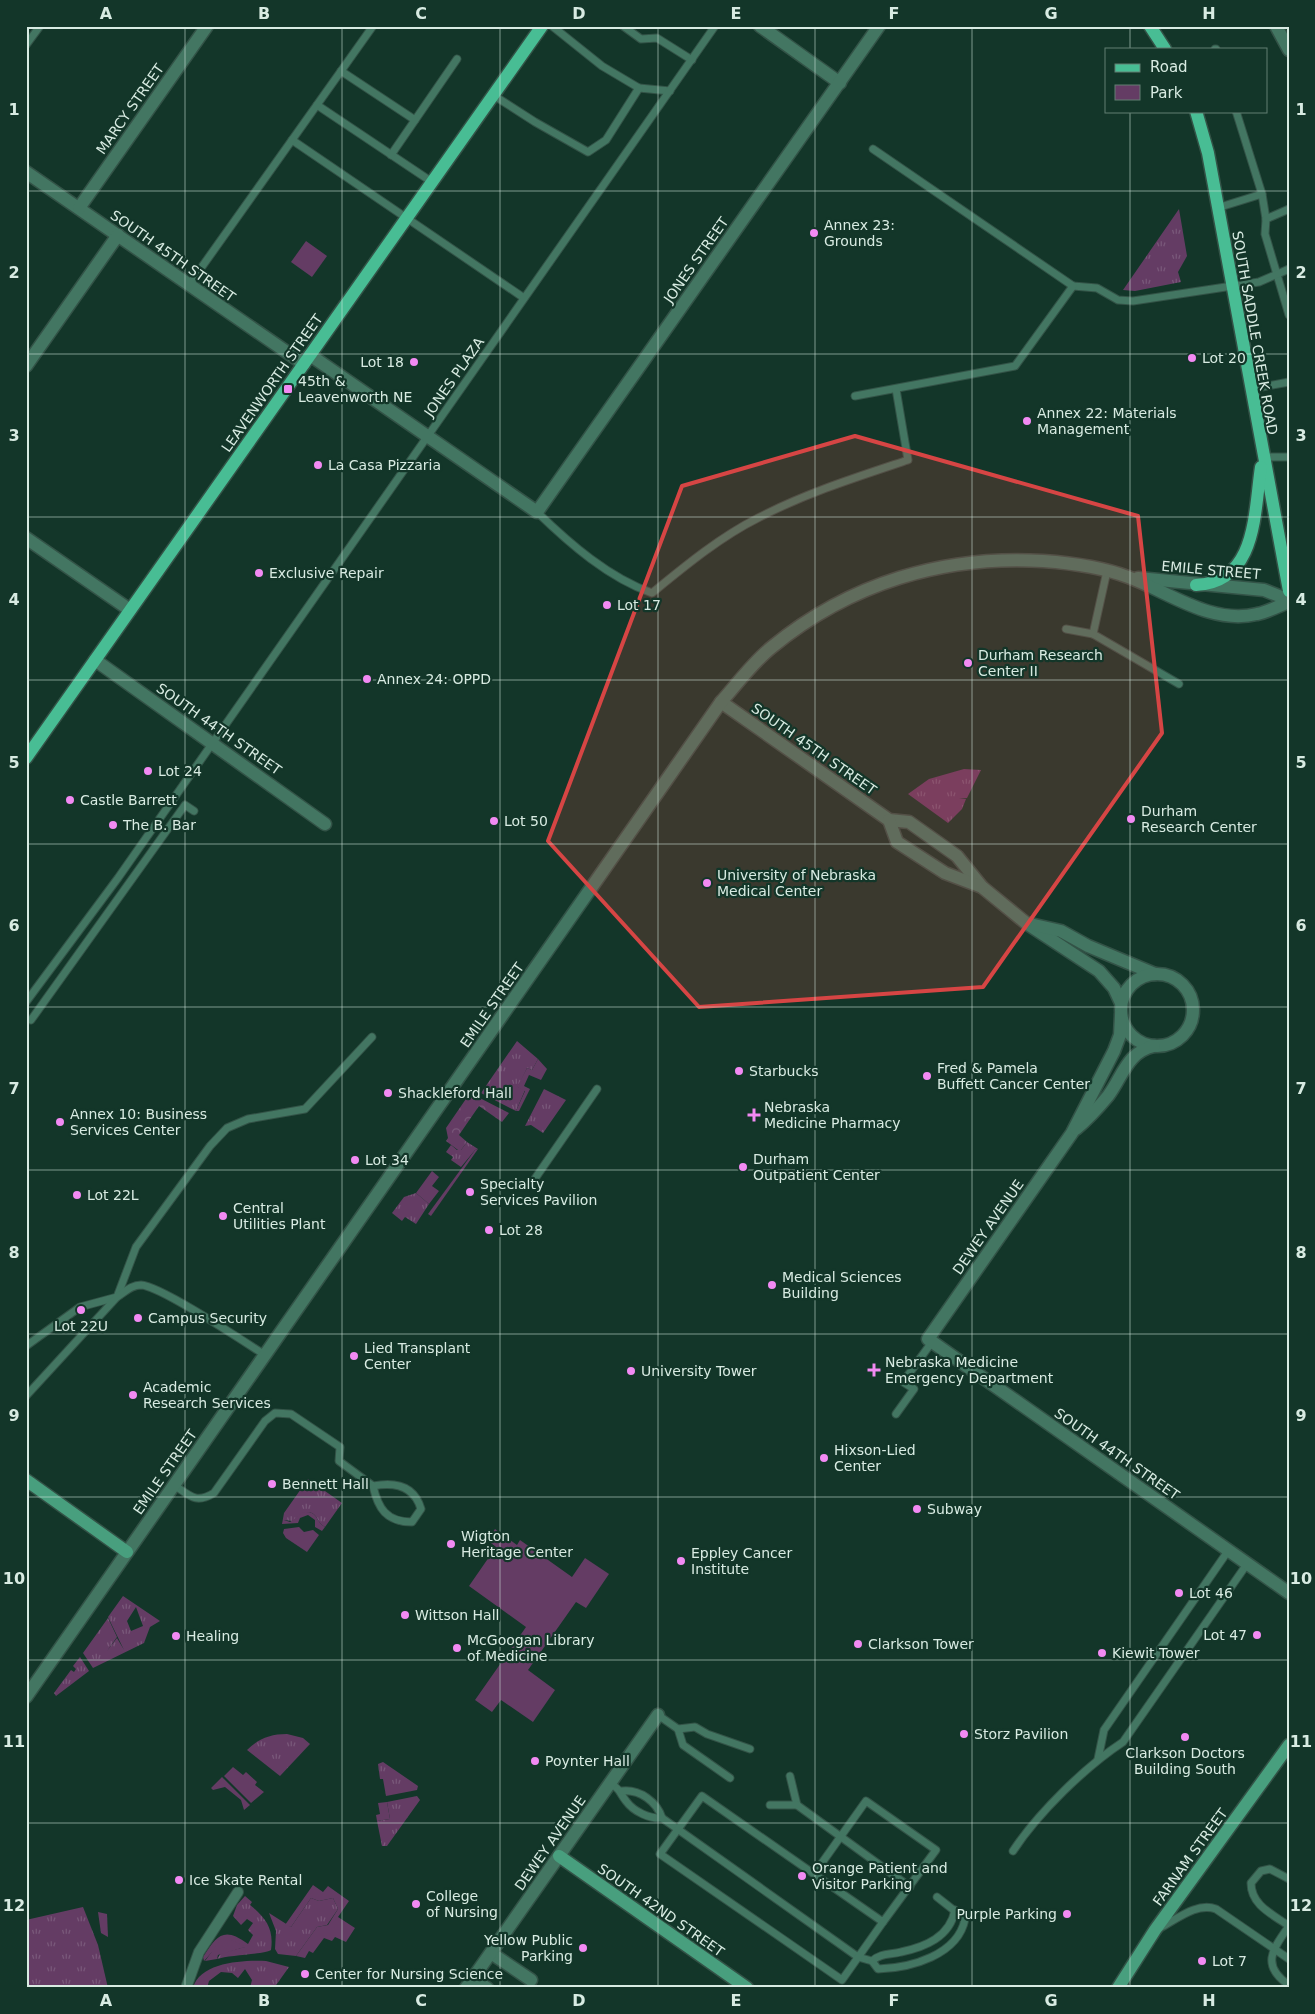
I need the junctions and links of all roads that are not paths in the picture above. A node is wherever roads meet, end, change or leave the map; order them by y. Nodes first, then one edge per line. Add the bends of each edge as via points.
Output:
1 (40, 26) edge
2 (207, 26) edge
3 (373, 26) edge
4 (542, 26) edge
5 (552, 26) edge
6 (622, 26) edge
7 (715, 26) edge
8 (760, 26) edge
9 (879, 26) edge
10 (1150, 26) edge
11 (1276, 26) edge
12 (26, 45) edge
13 (1164, 48) edge
14 (1289, 50) edge
15 (457, 59) dead end
16 (692, 60) junction
17 (341, 71) junction
18 (840, 82) junction
19 (639, 88) junction
20 (670, 91) junction
21 (493, 95) junction
22 (317, 105) junction
23 (1196, 112) edge
24 (1236, 112) edge
25 (415, 120) junction
26 (292, 140) junction
27 (873, 149) dead end
28 (391, 155) junction
29 (26, 172) edge
30 (432, 182) junction
31 (1262, 194) junction
32 (79, 208) junction
33 (1217, 208) junction
34 (1289, 208) edge
35 (406, 218) junction
36 (1266, 218) junction
37 (118, 235) junction
38 (1289, 269) edge
39 (1277, 274) junction
40 (189, 285) junction
41 (1073, 286) junction
42 (1231, 287) junction
43 (524, 298) junction
44 (1289, 315) edge
45 (307, 360) junction
46 (26, 366) edge
47 (1289, 382) edge
48 (896, 389) junction
49 (1250, 389) junction
50 (855, 396) dead end
51 (428, 436) junction
52 (1289, 456) edge
53 (1263, 458) junction
54 (537, 512) junction
55 (26, 538) edge
56 (1107, 571) junction
57 (1128, 577) junction
58 (1196, 585) junction
59 (1289, 591) edge
60 (1289, 601) edge
61 (130, 610) junction
62 (1066, 629) dead end
63 (1093, 634) junction
64 (95, 660) junction
65 (1179, 684) dead end
66 (722, 702) junction
67 (212, 743) junction
68 (26, 758) edge
69 (194, 811) dead end
70 (889, 820) junction
71 (325, 824) dead end
72 (982, 887) junction
73 (1026, 923) junction
74 (1155, 974) junction
75 (26, 1002) edge
76 (1121, 1009) junction
77 (31, 1020) dead end
78 (372, 1037) dead end
79 (1154, 1046) junction
80 (598, 1089) dead end
81 (1072, 1133) junction
82 (534, 1180) dead end
83 (117, 1297) junction
84 (930, 1340) junction
85 (26, 1346) edge
86 (265, 1355) junction
87 (26, 1396) edge
88 (896, 1414) dead end
89 (26, 1480) edge
90 (174, 1485) junction
91 (372, 1486) junction
92 (1228, 1550) junction
93 (127, 1552) junction
94 (1248, 1564) junction
95 (1289, 1594) edge
96 (26, 1696) edge
97 (658, 1715) joint
98 (678, 1729) junction
99 (1289, 1745) edge
100 (750, 1749) dead end
101 (1098, 1758) junction
102 (790, 1776) dead end
103 (730, 1778) dead end
104 (610, 1783) junction
105 (622, 1791) junction
106 (770, 1805) dead end
107 (797, 1805) junction
108 (662, 1818) junction
109 (678, 1829) junction
110 (841, 1837) junction
111 (1013, 1852) dead end
112 (559, 1856) junction
113 (814, 1874) junction
114 (1289, 1879) edge
115 (910, 1886) junction
116 (238, 1892) dead end
117 (937, 1897) dead end
118 (955, 1910) junction
119 (883, 1922) junction
120 (1289, 1926) edge
121 (1155, 1930) junction
122 (1273, 1949) junction
123 (491, 1952) junction
124 (858, 1957) junction
125 (1289, 1959) edge
126 (872, 1960) junction
127 (531, 1980) dead end
128 (470, 1983) edge
129 (1286, 1983) edge
130 (186, 1988) edge
131 (487, 1988) edge
132 (746, 1988) edge
133 (1118, 1988) edge
134 (1278, 1988) edge

1 - 12 lane
2 - 32 street, MARCY STREET
3 - 17 lane
4 - 21 main road, LEAVENWORTH STREET
5 - 19 lane via 602,66
6 - 16 lane via 641,39 658,38
7 - 16 lane, JONES PLAZA
8 - 18 street
9 - 18 street, JONES STREET
10 - 13 main road
11 - 14 street
15 - 25 lane
16 - 20 lane, JONES PLAZA
17 - 22 lane
17 - 25 lane
18 - 54 street, JONES STREET
19 - 20 lane
19 - 21 lane via 606,140 588,152
20 - 43 lane, JONES PLAZA
21 - 30 main road, LEAVENWORTH STREET
22 - 26 lane
22 - 28 lane
23 - 33 main road, SOUTH SADDLE CREEK ROAD via 1208,153
24 - 31 lane
25 - 28 lane
26 - 35 lane
26 - 40 lane
27 - 41 lane
28 - 30 lane
29 - 32 street, SOUTH 45TH STREET
30 - 35 main road, LEAVENWORTH STREET
31 - 33 lane
31 - 36 lane
32 - 37 street, SOUTH 45TH STREET
33 - 42 main road, SOUTH SADDLE CREEK ROAD
34 - 36 lane
35 - 43 lane
35 - 45 main road, LEAVENWORTH STREET
36 - 39 lane via 1265,234
37 - 40 street, SOUTH 45TH STREET
37 - 46 street
38 - 39 lane
39 - 42 lane via 1259,282
39 - 44 lane
40 - 45 street, SOUTH 45TH STREET
41 - 42 lane via 1097,288 1125,302
41 - 48 lane via 1015,366
42 - 49 main road, SOUTH SADDLE CREEK ROAD
43 - 51 lane, JONES PLAZA
45 - 51 street, SOUTH 45TH STREET
45 - 61 main road, LEAVENWORTH STREET
47 - 49 lane
48 - 50 lane
48 - 54 lane via 908,460 829,485 757,519 687,564 652,593 632,586 565,539
49 - 53 main road, SOUTH SADDLE CREEK ROAD
51 - 54 street, SOUTH 45TH STREET
51 - 67 lane, JONES PLAZA
52 - 53 lane
53 - 58 main road via 1251,533 1241,562 1218,581
53 - 59 main road, SOUTH SADDLE CREEK ROAD
55 - 61 street
56 - 57 street, EMILE STREET
56 - 63 lane
56 - 66 street, EMILE STREET via 1062,562 1004,560 938,567 886,581 850,597 771,647
57 - 58 street, EMILE STREET
57 - 60 street, EMILE STREET via 1219,614 1256,614
58 - 60 street, EMILE STREET via 1264,590
61 - 64 main road, LEAVENWORTH STREET
62 - 63 lane
63 - 65 lane
64 - 67 street, SOUTH 44TH STREET
64 - 68 main road, LEAVENWORTH STREET
66 - 70 street, SOUTH 45TH STREET
66 - 86 street, EMILE STREET
67 - 71 street, SOUTH 44TH STREET
67 - 75 lane, JONES PLAZA
69 - 77 lane via 185,805
70 - 72 street, SOUTH 45TH STREET via 909,822 957,856
70 - 72 street, SOUTH 45TH STREET via 897,842 945,873
72 - 73 street, SOUTH 45TH STREET
73 - 74 street, SOUTH 45TH STREET via 1061,930 1090,947
73 - 76 street, SOUTH 45TH STREET via 1099,971 1114,988
74 - 76 street via 1133,983 1126,992
74 - 79 street, SOUTH 45TH STREET via 1166,975 1181,984 1191,998 1192,1010 1185,1032 1166,1045
76 - 79 street, SOUTH 45TH STREET via 1125,1027 1132,1036
76 - 81 street, DEWEY AVENUE via 1120,1035 1114,1051
78 - 83 lane via 305,1109 248,1119 228,1128 210,1146 136,1247
79 - 81 street, DEWEY AVENUE via 1140,1049 1092,1116
80 - 82 lane
81 - 84 street, DEWEY AVENUE
83 - 85 lane via 80,1307
83 - 86 lane via 132,1286 143,1285 169,1296
83 - 87 lane
84 - 88 lane via 903,1382 914,1389
84 - 92 street, SOUTH 44TH STREET
86 - 90 street, EMILE STREET
89 - 93 main road
90 - 91 lane via 194,1498 204,1499 214,1493 265,1421 275,1413 292,1414 340,1447 339,1461
90 - 93 street, EMILE STREET
91 - 91 lane via 376,1503 392,1518 412,1522 421,1509 418,1499 402,1486 391,1483
92 - 94 street, SOUTH 44TH STREET
92 - 101 lane via 1104,1730
93 - 96 street, EMILE STREET
94 - 95 street, SOUTH 44TH STREET
94 - 101 lane via 1123,1742
97 - 98 lane
97 - 104 street, DEWEY AVENUE
98 - 100 lane via 696,1727
98 - 103 lane via 683,1745
99 - 121 main road, FARNAM STREET
101 - 111 lane via 1040,1816
102 - 107 lane
104 - 105 lane
104 - 112 street, DEWEY AVENUE
105 - 108 lane via 626,1802 651,1819
105 - 108 lane via 634,1790 658,1807
106 - 107 lane
107 - 110 lane
108 - 109 lane
109 - 113 lane via 702,1796
109 - 124 lane
109 - 124 lane via 660,1854 842,1980
110 - 113 lane
110 - 115 lane
110 - 115 lane via 866,1801 936,1850
112 - 123 street, DEWEY AVENUE
112 - 132 main road, SOUTH 42ND STREET
113 - 119 lane
114 - 120 lane via 1270,1869 1261,1871 1250,1883 1257,1904
115 - 119 lane
116 - 130 street via 199,1952
117 - 118 lane
118 - 126 lane via 953,1922 940,1937 902,1952 880,1954
118 - 126 lane via 965,1919 963,1930 943,1951 890,1968 878,1969
119 - 124 lane
120 - 122 lane
121 - 122 lane via 1209,1906
121 - 133 main road, FARNAM STREET
122 - 125 lane
122 - 129 lane via 1270,1960 1275,1972
123 - 127 street
123 - 128 street, DEWEY AVENUE
124 - 126 lane
128 - 131 street
129 - 134 lane

